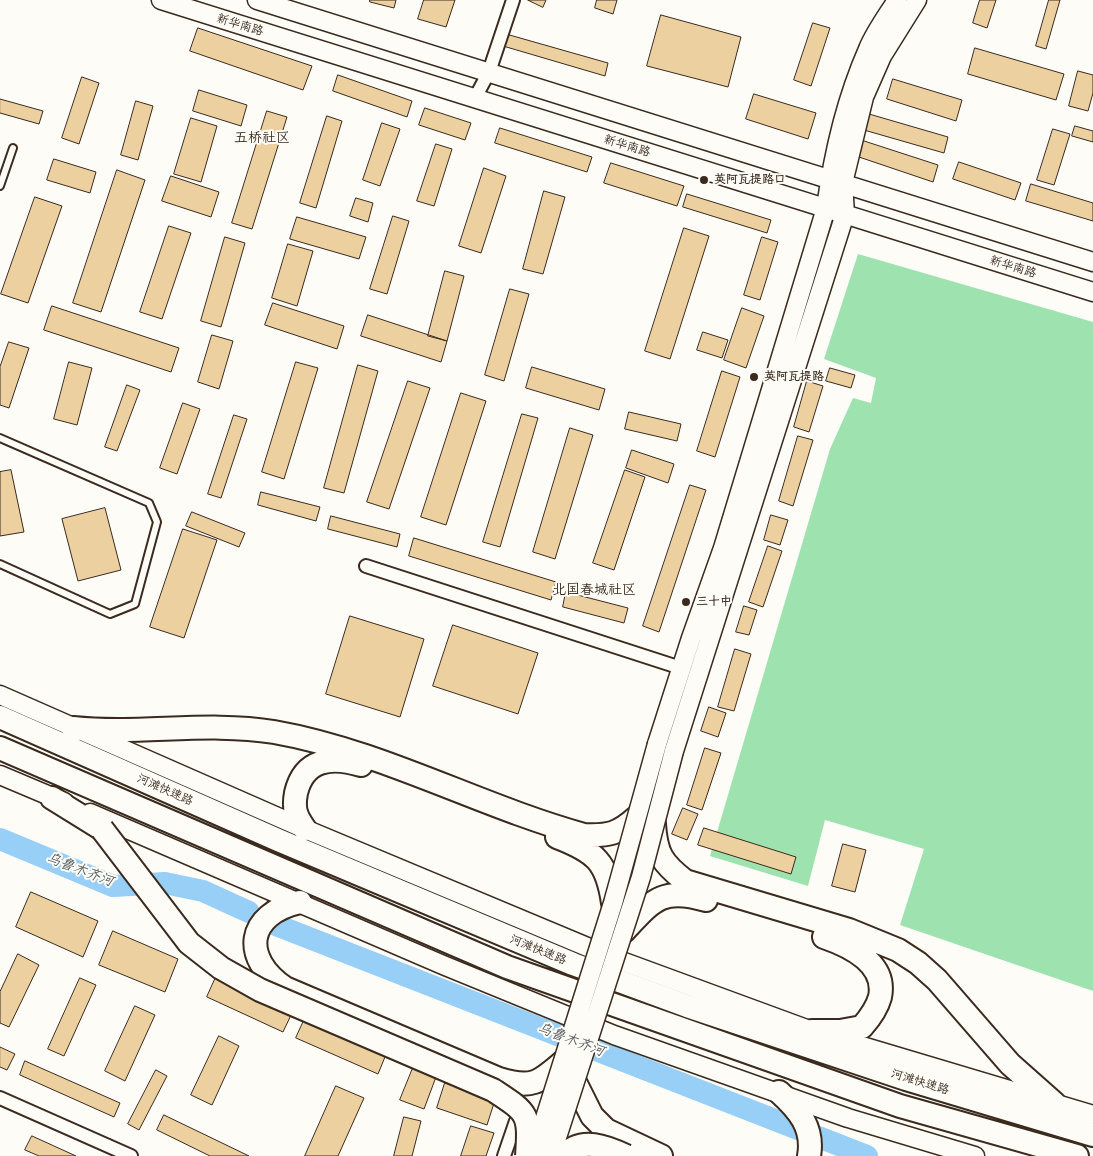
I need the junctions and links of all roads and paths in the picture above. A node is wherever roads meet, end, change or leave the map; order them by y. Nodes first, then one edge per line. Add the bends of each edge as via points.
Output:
1 (161, 0) edge
2 (257, 0) edge
3 (513, 0) edge
4 (897, 0) edge
5 (916, 0) edge
6 (489, 72) junction
7 (475, 98) junction
8 (13, 148) dead end
9 (836, 182) junction
10 (0, 186) edge
11 (826, 208) junction
12 (845, 214) junction
13 (1093, 262) edge
14 (1093, 292) edge
15 (0, 438) edge
16 (0, 564) edge
17 (366, 566) dead end
18 (681, 668) junction
19 (0, 695) edge
20 (0, 717) edge
21 (73, 728) junction
22 (0, 748) edge
23 (375, 764) junction
24 (0, 775) edge
25 (52, 798) junction
26 (646, 820) junction
27 (305, 829) junction
28 (300, 902) junction
29 (613, 903) junction
30 (624, 931) junction
31 (827, 931) junction
32 (812, 1031) junction
33 (564, 1061) junction
34 (576, 1082) junction
35 (779, 1092) junction
36 (0, 1098) edge
37 (1054, 1103) junction
38 (1093, 1115) edge
39 (1093, 1135) edge
40 (131, 1156) edge
41 (504, 1156) edge
42 (528, 1156) edge
43 (532, 1156) edge
44 (551, 1156) edge
45 (564, 1156) edge
46 (602, 1156) edge
47 (626, 1156) edge
48 (661, 1156) edge
49 (809, 1156) edge
50 (975, 1156) edge
51 (1077, 1156) edge

1 - 7 street, 新华南路
2 - 6 street
3 - 6 street
4 - 9 street via 868,49 844,120
5 - 9 street via 882,56 864,97
6 - 7 street
6 - 9 street
7 - 11 street, 新华南路
8 - 10 lane
9 - 11 street
9 - 12 street
9 - 13 street
11 - 12 street, 新华南路
11 - 18 street via 723,548
12 - 14 street, 新华南路
12 - 26 street, bridge via 674,751
15 - 16 lane via 149,503 157,522 135,604 110,614
17 - 18 street
18 - 26 street, bridge via 657,744
19 - 21 street
20 - 39 highway, 河滩快速路 via 278,840 573,964 906,1079
21 - 23 highway via 122,731 239,727 307,739
21 - 27 street
22 - 51 highway, 河滩快速路 via 508,967 900,1106
23 - 26 highway via 584,835 611,834
23 - 27 highway via 335,761 313,766 304,773 294,804 296,816
23 - 29 highway via 575,844 606,870
24 - 25 street
25 - 28 street
25 - 42 highway, bridge via 102,828 189,943 221,968 260,990 493,1090 521,1109 528,1120
26 - 29 street, bridge
26 - 30 street, bridge
26 - 31 highway, bridge via 664,864 685,882
27 - 32 street via 616,959
28 - 33 highway via 277,910 259,925 256,945 262,968 284,988 517,1085 530,1085 546,1077
28 - 35 street via 614,1035
29 - 33 street, bridge
30 - 31 highway via 662,896 685,894
30 - 34 street, bridge
31 - 32 highway via 869,961 879,981 880,997 862,1027 840,1032
31 - 37 highway via 898,950 918,962 1010,1064
32 - 37 street
33 - 43 street, bridge
34 - 44 street, bridge
34 - 48 highway via 592,1116 606,1130
35 - 49 highway via 805,1120 811,1143
35 - 50 street via 848,1118
36 - 40 street
37 - 38 street
41 - 46 street via 516,1121
45 - 47 highway, bridge via 584,1144 605,1147

